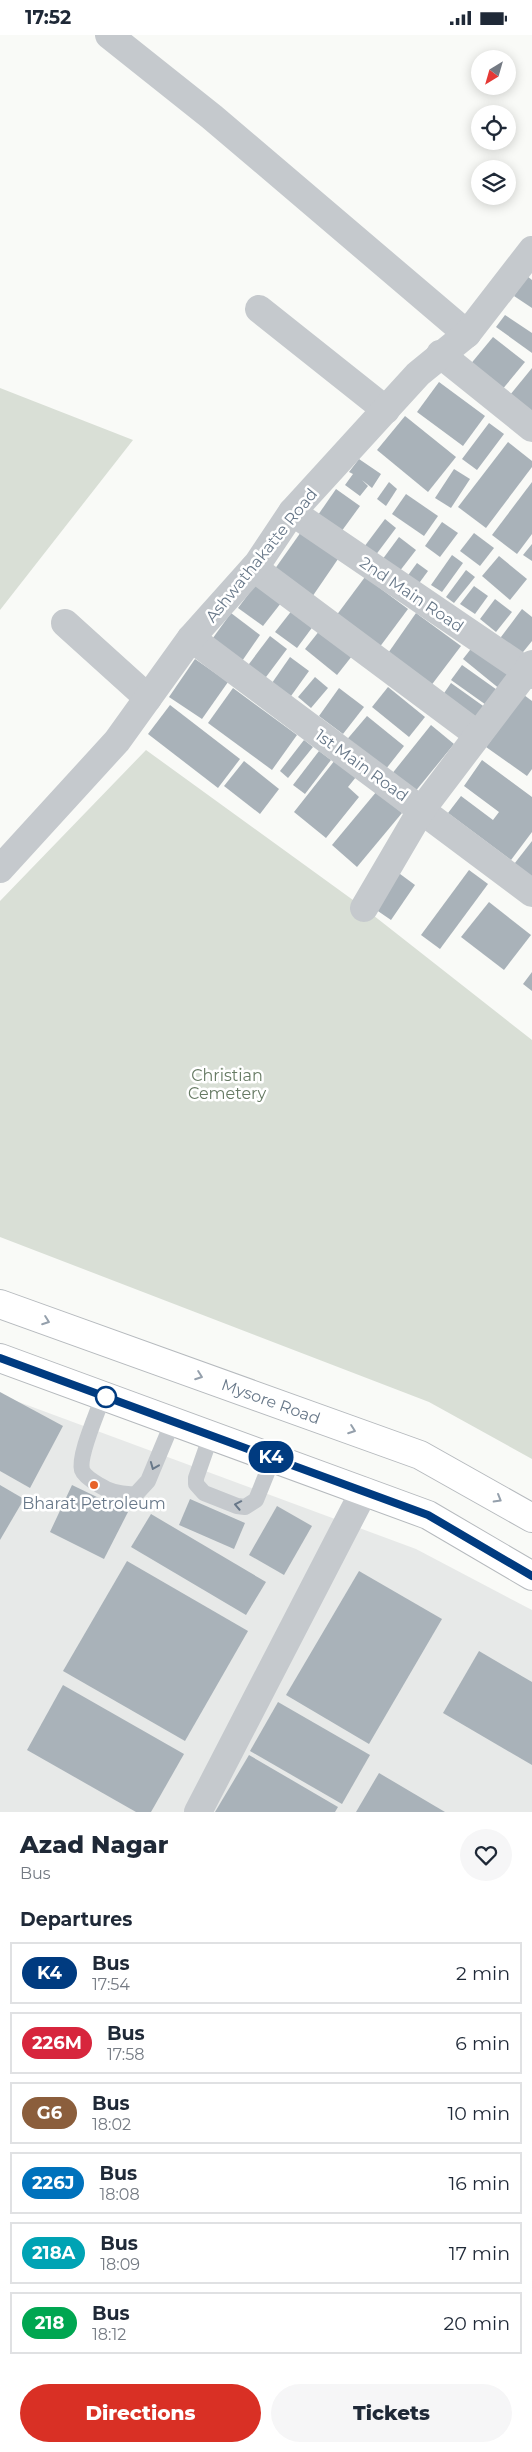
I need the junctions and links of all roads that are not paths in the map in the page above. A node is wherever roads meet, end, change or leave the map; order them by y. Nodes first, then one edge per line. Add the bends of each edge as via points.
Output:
1 (109, 35) edge
2 (532, 250) edge
3 (259, 309) dead end
4 (467, 334) junction
5 (440, 355) junction
6 (386, 410) junction
7 (532, 428) edge
8 (292, 512) junction
9 (254, 568) junction
10 (66, 623) dead end
11 (191, 638) junction
12 (530, 670) edge
13 (148, 698) junction
14 (478, 735) junction
15 (422, 809) junction
16 (0, 869) edge
17 (532, 893) edge
18 (364, 907) dead end
19 (0, 1304) edge
20 (0, 1358) edge
21 (103, 1396) junction
22 (173, 1421) junction
23 (211, 1435) junction
24 (273, 1458) junction
25 (364, 1491) junction
26 (532, 1518) edge
27 (532, 1576) edge
28 (198, 1812) edge

1 - 4 street via 212,117
2 - 4 street, Ashwathakatte Road
3 - 6 street
4 - 5 street, Ashwathakatte Road
5 - 6 street, Ashwathakatte Road
5 - 7 street
6 - 8 street, Ashwathakatte Road
8 - 9 street, Ashwathakatte Road
8 - 12 street, 2nd Main Road
9 - 11 street, Ashwathakatte Road
9 - 14 street
10 - 13 street
11 - 13 street, Ashwathakatte Road
11 - 15 street, 1st Main Road
12 - 14 street
13 - 16 street, Ashwathakatte Road via 116,741
14 - 15 street
15 - 17 street, 1st Main Road
15 - 18 street
19 -> 26 highway, Mysore Road via 420,1455
20 - 21 highway
21 - 22 highway
22 -> 21 lane via 142,1489 136,1494 111,1492 98,1485 82,1469 84,1452
22 - 23 highway
23 - 24 highway
24 -> 23 lane via 256,1500 245,1507 237,1507 204,1493 196,1484
24 - 25 highway
25 - 27 highway via 428,1515
25 - 28 street

